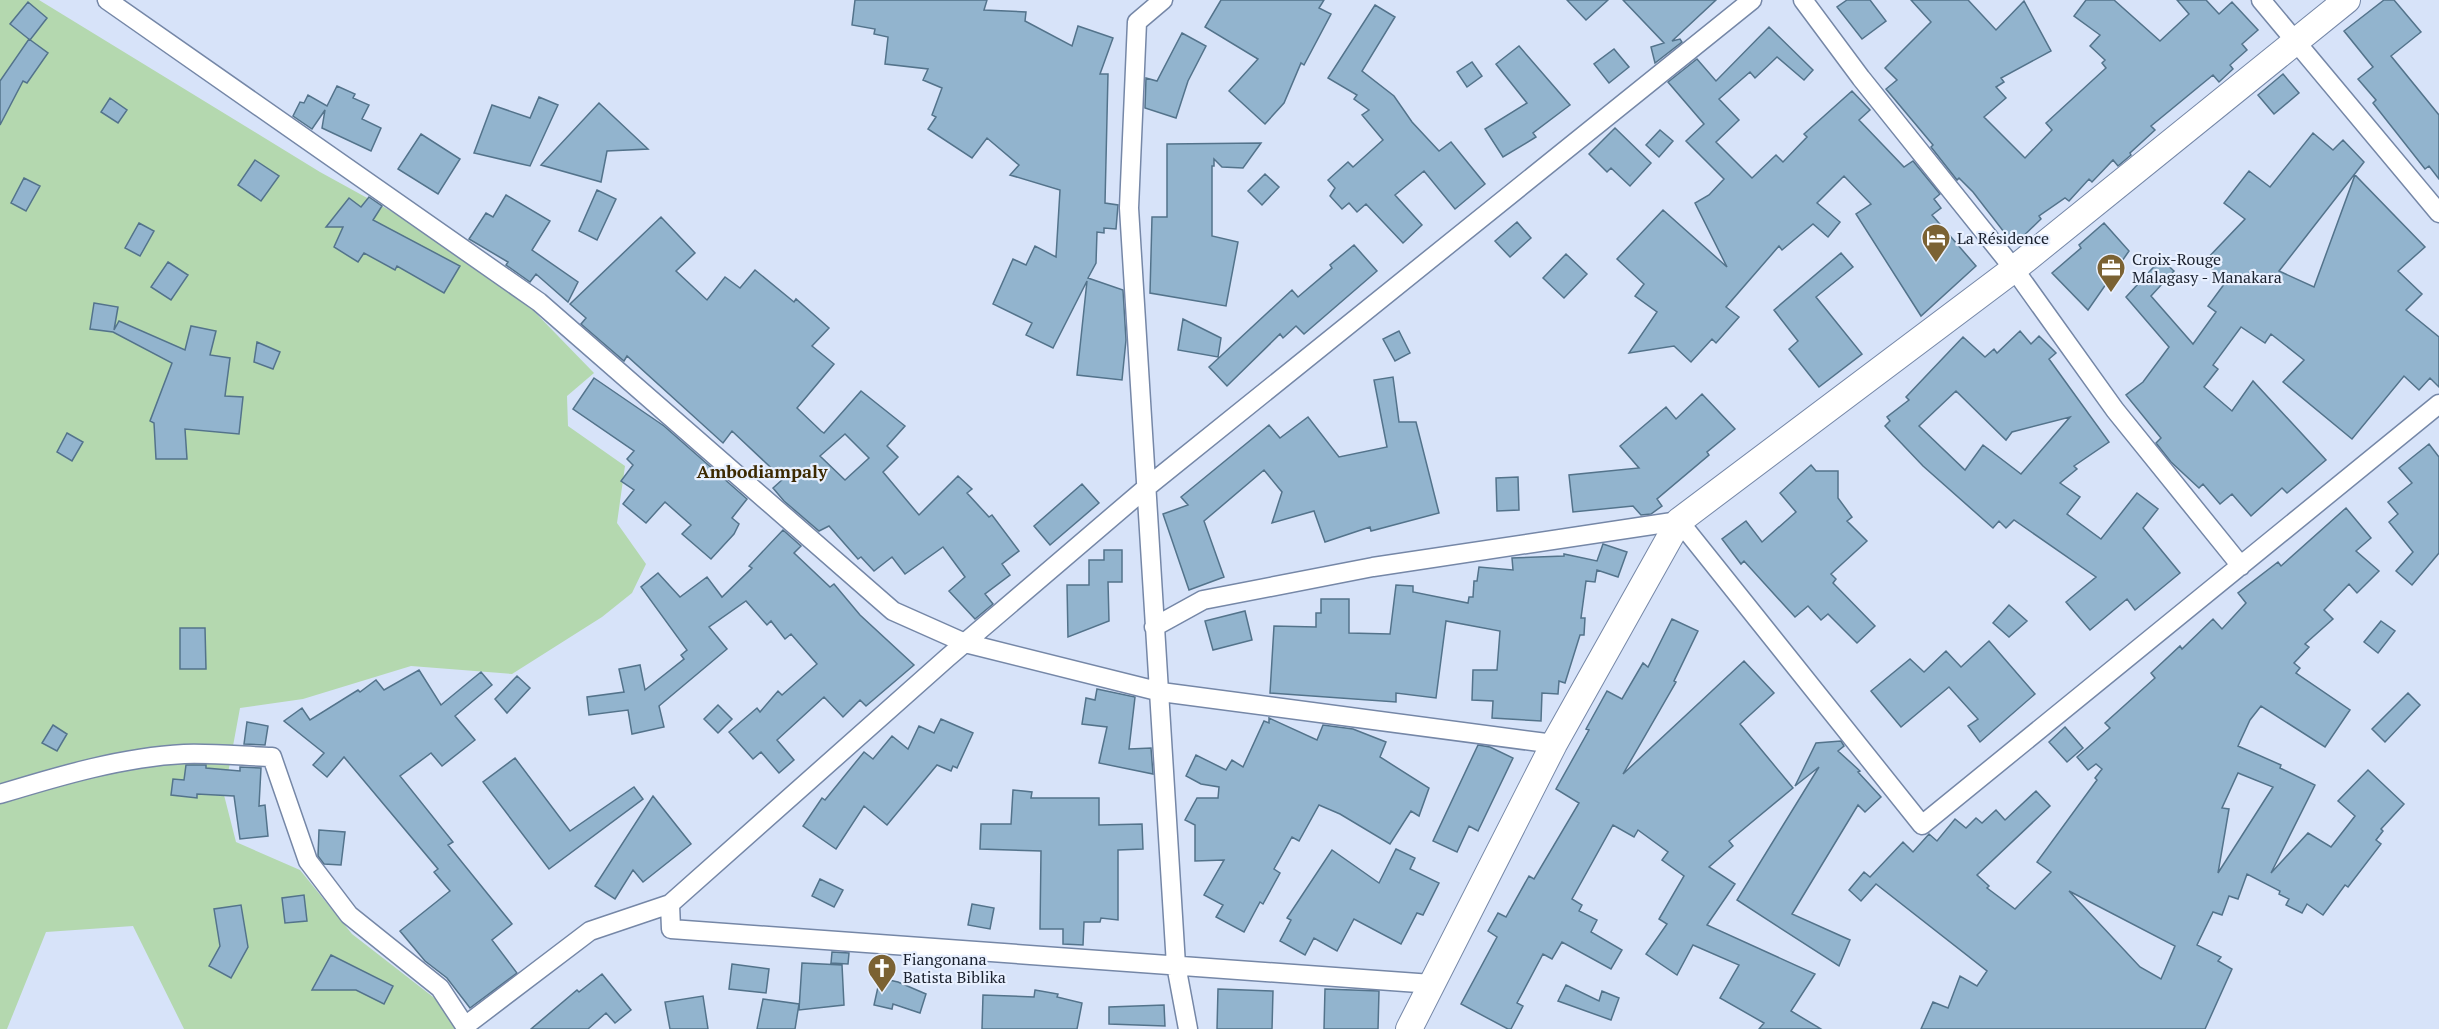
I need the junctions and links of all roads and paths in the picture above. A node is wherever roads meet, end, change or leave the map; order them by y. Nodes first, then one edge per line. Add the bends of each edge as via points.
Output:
1 (107, 0) edge
2 (1163, 0) edge
3 (1752, 0) edge
4 (1803, 0) edge
5 (2261, 0) edge
6 (2347, 0) edge
7 (2297, 42) junction
8 (2439, 213) edge
9 (2014, 269) junction
10 (2439, 404) edge
11 (1147, 487) junction
12 (1679, 521) junction
13 (2241, 566) junction
14 (1154, 627) junction
15 (965, 644) junction
16 (1161, 692) junction
17 (1554, 744) junction
18 (0, 794) edge
19 (670, 904) junction
20 (1176, 965) junction
21 (1432, 984) junction
22 (1188, 1029) edge
23 (1409, 1029) edge

1 - 15 street via 539,302 893,611
2 - 11 street via 1137,22 1129,208
3 - 11 street
4 - 9 street
5 - 7 street
6 - 7 street
7 - 8 street
7 - 9 street
9 - 12 street
9 - 13 street via 2115,410
10 - 13 street
11 - 14 street
11 - 15 street
12 - 13 street via 1922,825
12 - 14 street via 1373,567 1203,600
12 - 17 street
14 - 16 street
15 - 16 street
15 - 19 street
16 - 17 street
16 - 20 street
17 - 21 street
18 - 19 street via 56,777 149,758 185,754 272,757 308,861 349,915 440,988 465,1026 590,931
19 - 20 street via 671,929
20 - 21 street
20 - 22 street
21 - 23 street

